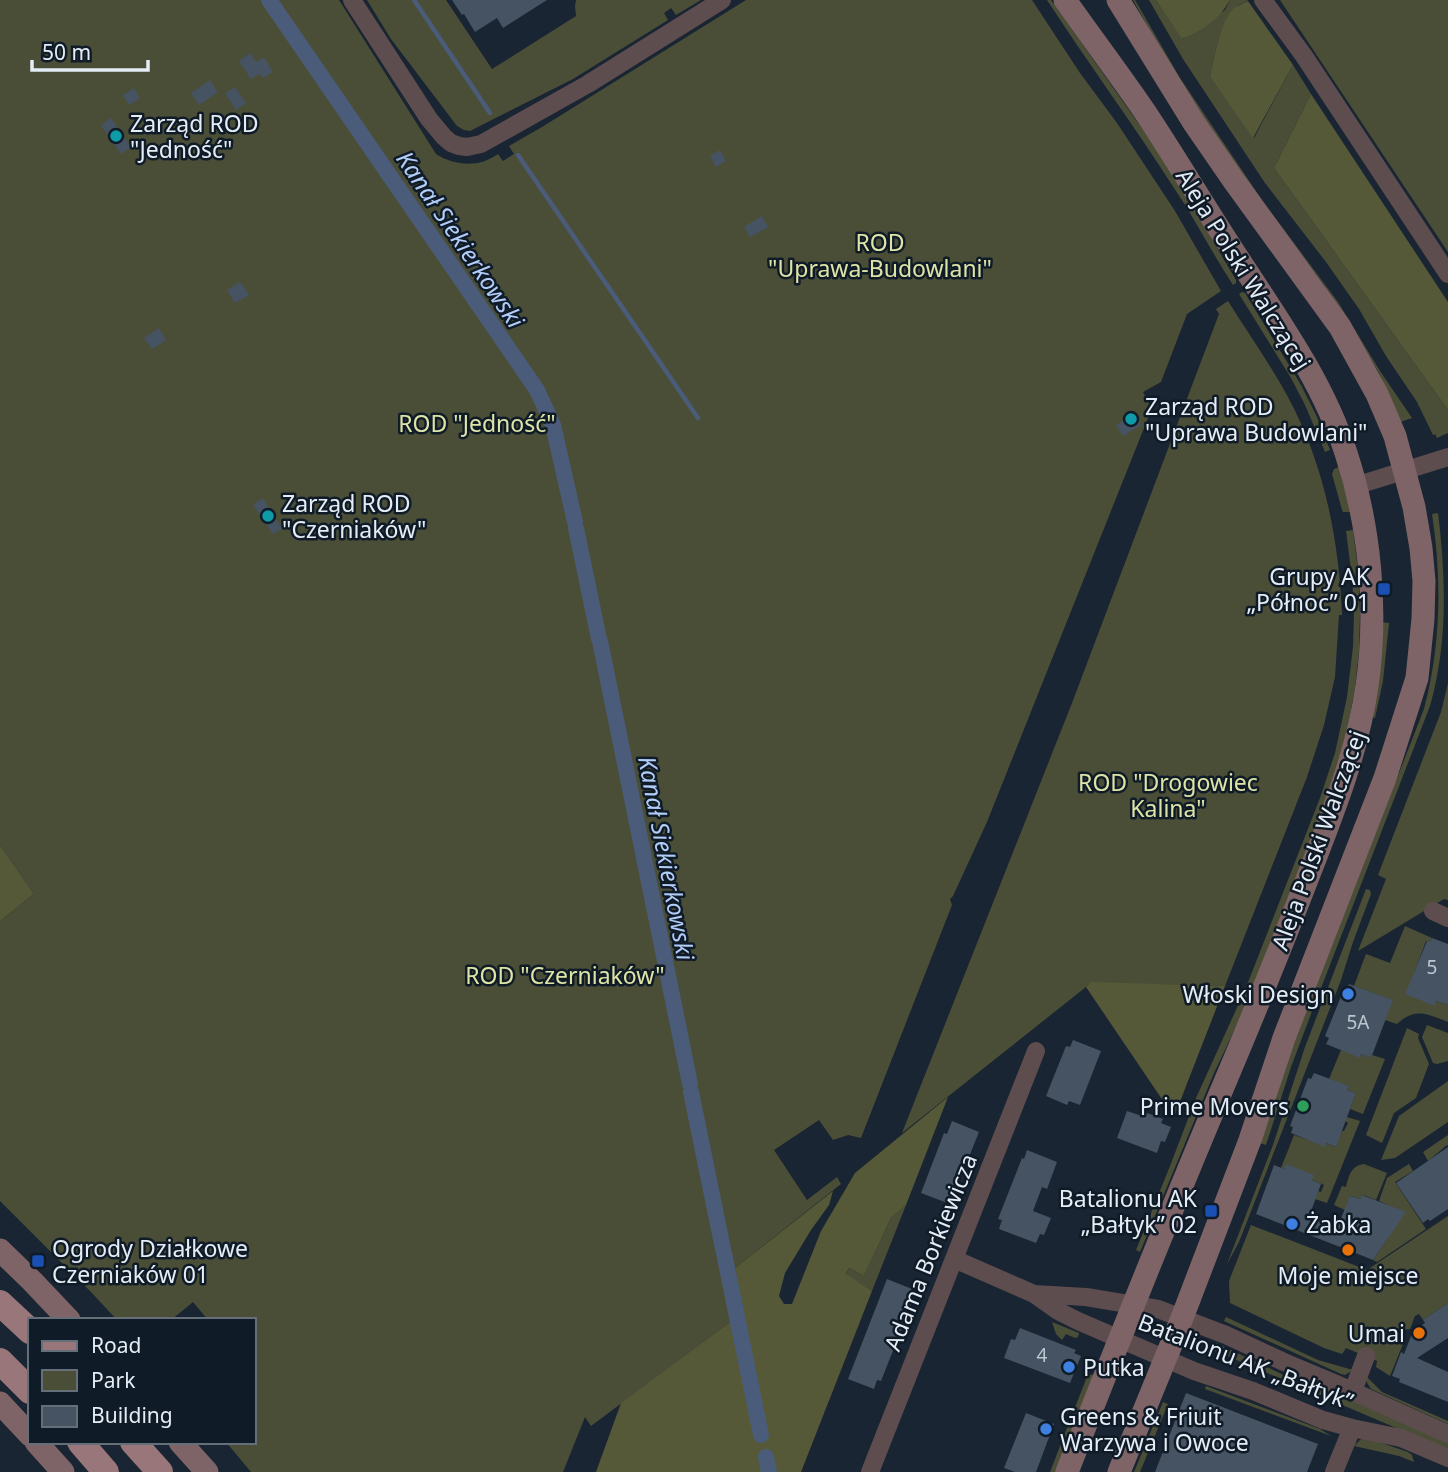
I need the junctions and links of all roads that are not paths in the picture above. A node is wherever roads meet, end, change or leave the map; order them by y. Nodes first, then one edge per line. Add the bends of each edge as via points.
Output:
1 (352, 0) edge
2 (722, 0) edge
3 (1065, 0) edge
4 (1118, 0) edge
5 (1264, 0) edge
6 (1448, 274) edge
7 (1448, 457) edge
8 (1405, 470) junction
9 (1355, 486) junction
10 (1036, 1051) dead end
11 (0, 1250) edge
12 (954, 1259) junction
13 (1034, 1294) junction
14 (0, 1303) edge
15 (1133, 1304) junction
16 (67, 1318) edge
17 (1182, 1318) junction
18 (28, 1329) edge
19 (1119, 1339) junction
20 (1366, 1356) dead end
21 (1165, 1358) junction
22 (0, 1361) edge
23 (28, 1389) edge
24 (1353, 1391) junction
25 (0, 1403) edge
26 (1352, 1428) junction
27 (28, 1433) edge
28 (1448, 1434) edge
29 (38, 1444) edge
30 (82, 1444) edge
31 (135, 1444) edge
32 (182, 1444) edge
33 (1448, 1458) edge
34 (63, 1472) edge
35 (106, 1472) edge
36 (160, 1472) edge
37 (207, 1472) edge
38 (870, 1472) edge
39 (1067, 1472) edge
40 (1119, 1472) edge
41 (1334, 1472) edge

1 - 2 street via 429,119 451,143 467,147 481,144 588,84
3 - 9 main road, Aleja Polski Walczącej via 1144,112 1291,340 1331,413
4 - 8 main road, Aleja Polski Walczącej via 1234,181 1340,327 1377,394
5 - 6 street
7 - 8 street
8 - 9 street
8 - 17 main road, Aleja Polski Walczącej via 1418,523 1424,581 1417,678 1385,778
9 - 15 main road, Aleja Polski Walczącej via 1368,560 1371,642 1360,725 1349,766 1266,984
10 - 12 street, Adama Borkiewicza
11 - 16 main road
12 - 13 street, Batalionu AK „Bałtyk”
12 - 38 street, Adama Borkiewicza
13 - 15 street, Batalionu AK „Bałtyk”
13 - 19 street, Batalionu AK „Bałtyk” via 1058,1311
14 - 18 main road
15 - 17 street, Batalionu AK „Bałtyk”
15 - 19 main road, Aleja Polski Walczącej
17 - 21 main road, Aleja Polski Walczącej
17 - 24 street, Batalionu AK „Bałtyk”
19 - 21 street, Batalionu AK „Bałtyk”
19 - 39 main road, Aleja Polski Walczącej
20 - 24 street
21 - 26 street, Batalionu AK „Bałtyk”
21 - 40 main road, Aleja Polski Walczącej
22 - 23 main road
24 - 28 street, Batalionu AK „Bałtyk”
25 - 27 main road
26 - 33 street, Batalionu AK „Bałtyk” via 1401,1438
26 - 41 street
29 - 34 main road
30 - 35 main road
31 - 36 main road
32 - 37 main road

